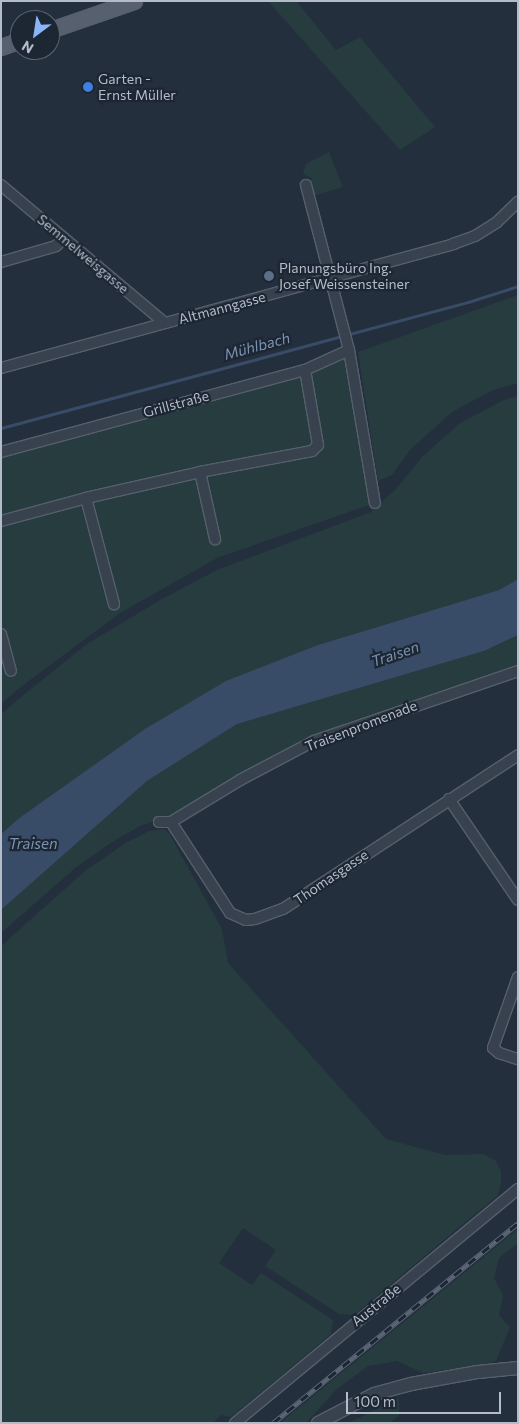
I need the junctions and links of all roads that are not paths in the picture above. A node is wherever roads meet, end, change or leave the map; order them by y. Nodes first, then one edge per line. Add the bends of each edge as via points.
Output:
1 (134, 1) edge
2 (60, 27) edge
3 (1, 185) edge
4 (306, 186) dead end
5 (518, 202) edge
6 (64, 238) junction
7 (1, 262) edge
8 (331, 278) junction
9 (165, 323) junction
10 (349, 350) junction
11 (1, 368) edge
12 (305, 370) junction
13 (1, 452) edge
14 (200, 472) junction
15 (86, 498) junction
16 (375, 503) dead end
17 (1, 521) edge
18 (215, 538) dead end
19 (114, 604) dead end
20 (1, 634) edge
21 (518, 671) edge
22 (11, 672) dead end
23 (518, 755) edge
24 (449, 799) junction
25 (158, 822) dead end
26 (171, 822) junction
27 (518, 900) edge
28 (518, 977) edge
29 (518, 1058) edge
30 (518, 1188) edge
31 (518, 1368) edge
32 (235, 1423) edge
33 (318, 1423) edge

1 - 2 main road
3 - 6 street, Semmelweisgasse
4 - 8 street
5 - 8 street, Altmanngasse via 497,222 474,236
6 - 7 street via 56,246
6 - 9 street, Semmelweisgasse
8 - 9 street, Altmanngasse
8 - 10 street
9 - 11 street, Altmanngasse
10 - 12 street, Grillstraße
10 - 16 street
12 - 13 street, Grillstraße
12 - 14 street via 318,445 312,451
14 - 15 street
14 - 18 street
15 - 17 street
15 - 19 street
20 - 22 street
21 - 26 street, Traisenpromenade via 314,741 240,780
23 - 24 street, Thomasgasse
24 - 26 street, Thomasgasse via 283,909 255,920 230,913
24 - 27 street
25 - 26 street
28 - 29 street via 493,1048
30 - 32 street, Austraße
31 - 33 street via 411,1384 374,1394

